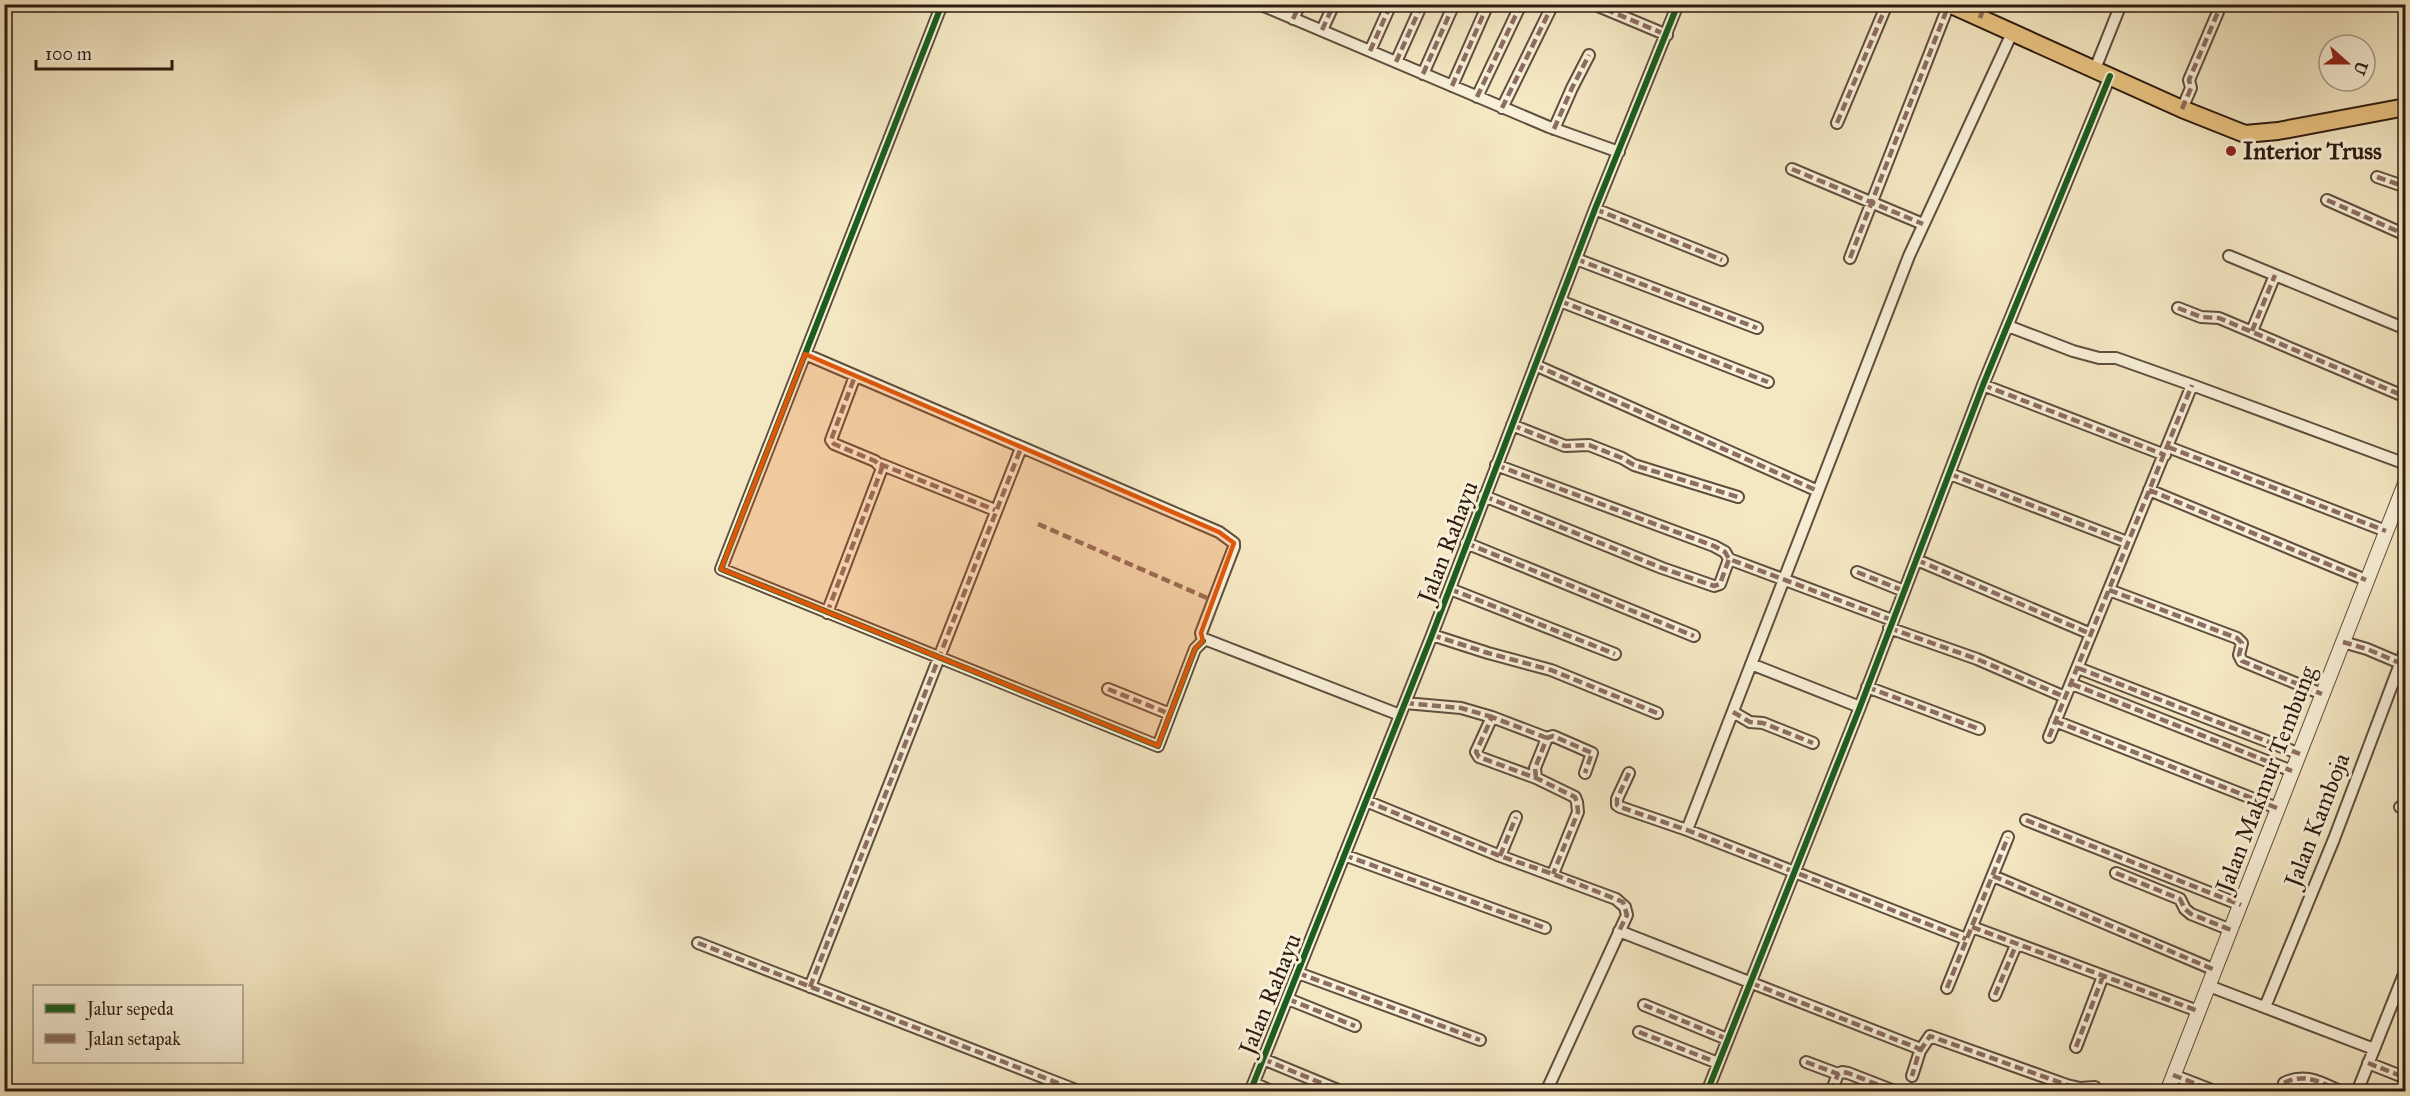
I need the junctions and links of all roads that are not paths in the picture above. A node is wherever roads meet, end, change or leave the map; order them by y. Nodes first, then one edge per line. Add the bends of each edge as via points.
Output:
1 (942, 4) edge
2 (1300, 4) edge
3 (1334, 4) edge
4 (1391, 4) edge
5 (1422, 4) edge
6 (1454, 4) edge
7 (1488, 4) edge
8 (1521, 4) edge
9 (1553, 4) edge
10 (1593, 4) edge
11 (1678, 4) edge
12 (1887, 4) edge
13 (1949, 4) edge
14 (2121, 4) edge
15 (1262, 5) edge
16 (1982, 11) edge
17 (2218, 12) dead end
18 (1293, 19) junction
19 (1322, 30) junction
20 (2012, 33) junction
21 (1667, 34) junction
22 (1370, 51) junction
23 (1589, 55) dead end
24 (1396, 62) junction
25 (2102, 73) junction
26 (1423, 74) junction
27 (1452, 86) junction
28 (1477, 97) junction
29 (2406, 107) edge
30 (1502, 108) junction
31 (2182, 109) junction
32 (1837, 123) dead end
33 (1554, 129) junction
34 (1619, 152) junction
35 (1792, 169) dead end
36 (2377, 177) dead end
37 (2406, 187) edge
38 (2327, 200) dead end
39 (1872, 201) junction
40 (1595, 209) junction
41 (1923, 224) junction
42 (2406, 235) edge
43 (2229, 256) dead end
44 (1850, 258) dead end
45 (1576, 259) junction
46 (1722, 260) dead end
47 (2275, 275) junction
48 (1560, 301) junction
49 (2178, 308) dead end
50 (2008, 326) junction
51 (1758, 328) dead end
52 (2406, 329) edge
53 (2252, 331) junction
54 (805, 354) junction
55 (1535, 364) junction
56 (855, 376) junction
57 (1768, 382) dead end
58 (1983, 385) junction
59 (2192, 385) junction
60 (2406, 397) edge
61 (1512, 425) junction
62 (1021, 448) junction
63 (2166, 451) junction
64 (880, 464) junction
65 (2406, 464) edge
66 (1496, 465) junction
67 (1950, 474) junction
68 (2406, 481) edge
69 (2149, 490) junction
70 (1818, 491) junction
71 (1484, 496) junction
72 (1738, 497) dead end
73 (995, 510) junction
74 (2386, 531) junction
75 (2127, 542) junction
76 (1466, 543) junction
77 (1729, 559) junction
78 (1917, 560) junction
79 (1857, 572) dead end
80 (1782, 580) junction
81 (2366, 580) junction
82 (1449, 589) junction
83 (2109, 590) junction
84 (1904, 591) junction
85 (827, 613) junction
86 (1890, 624) junction
87 (2091, 634) junction
88 (1432, 635) junction
89 (1694, 636) dead end
90 (1203, 641) junction
91 (2343, 642) junction
92 (2406, 648) edge
93 (1615, 654) dead end
94 (938, 656) junction
95 (2400, 663) junction
96 (1751, 664) junction
97 (2078, 668) junction
98 (2072, 684) junction
99 (1867, 687) junction
100 (1108, 689) dead end
101 (2322, 694) junction
102 (2065, 697) junction
103 (1405, 703) junction
104 (1860, 707) junction
105 (1733, 712) junction
106 (1657, 713) dead end
107 (1170, 714) junction
108 (1400, 715) junction
109 (1492, 717) junction
110 (2055, 721) junction
111 (1979, 729) dead end
112 (2049, 737) dead end
113 (1547, 738) junction
114 (1813, 743) dead end
115 (2300, 754) junction
116 (2292, 771) junction
117 (1629, 773) dead end
118 (1533, 774) junction
119 (1585, 774) dead end
120 (1366, 801) junction
121 (2277, 808) junction
122 (1516, 817) dead end
123 (2026, 820) dead end
124 (1687, 830) junction
125 (2008, 837) dead end
126 (1344, 855) junction
127 (1500, 856) junction
128 (1795, 872) junction
129 (2116, 873) dead end
130 (1553, 874) junction
131 (1993, 876) junction
132 (2241, 905) junction
133 (1972, 927) junction
134 (1545, 928) dead end
135 (2231, 930) junction
136 (1619, 931) junction
137 (1966, 939) junction
138 (698, 943) dead end
139 (2016, 945) junction
140 (2216, 970) junction
141 (1298, 973) junction
142 (2103, 976) junction
143 (2404, 977) edge
144 (1751, 984) junction
145 (2209, 986) junction
146 (810, 987) junction
147 (1947, 988) dead end
148 (1995, 995) dead end
149 (1287, 999) junction
150 (1644, 1005) dead end
151 (2265, 1007) junction
152 (2198, 1011) junction
153 (1355, 1026) dead end
154 (1639, 1032) dead end
155 (1727, 1039) junction
156 (1480, 1040) dead end
157 (2076, 1047) dead end
158 (2374, 1049) junction
159 (1920, 1051) junction
160 (1263, 1059) junction
161 (1806, 1062) dead end
162 (1718, 1063) junction
163 (2368, 1063) junction
164 (1838, 1074) junction
165 (2173, 1075) junction
166 (1912, 1076) dead end
167 (2406, 1078) edge
168 (2284, 1083) dead end
169 (1252, 1087) edge
170 (2095, 1087) dead end
171 (1081, 1092) edge
172 (1273, 1092) edge
173 (1342, 1092) edge
174 (1546, 1092) edge
175 (1707, 1092) edge
176 (1831, 1092) edge
177 (1897, 1092) edge
178 (2167, 1092) edge
179 (2217, 1092) edge
180 (2342, 1092) edge
181 (2357, 1092) edge

1 - 54 street
2 - 18 street
3 - 19 street
4 - 22 street
5 - 24 street
6 - 26 street
7 - 27 street
8 - 28 street
9 - 30 street
10 - 21 street
11 - 21 street, Jalan Rahayu
12 - 32 street
13 - 16 main road
13 - 39 street
14 - 25 street
15 - 18 street
16 - 20 main road
17 - 31 street via 2189,80
18 - 19 street
19 - 22 street
20 - 25 main road
20 - 41 street
21 - 34 street, Jalan Rahayu
22 - 24 street
23 - 33 street
24 - 26 street
25 - 31 main road
25 - 50 street
26 - 27 street
27 - 28 street
28 - 30 street
29 - 31 main road via 2250,134
30 - 33 street
33 - 34 street
34 - 40 street, Jalan Rahayu
35 - 39 street
36 - 37 street
38 - 42 street
39 - 41 street
39 - 44 street
40 - 45 street, Jalan Rahayu
40 - 46 street
41 - 70 street
43 - 47 street
45 - 48 street, Jalan Rahayu
45 - 51 street
47 - 52 street
47 - 53 street
48 - 55 street, Jalan Rahayu
48 - 57 street
49 - 53 street
50 - 58 street
50 - 59 street via 2073,351 2116,358
53 - 60 street
54 - 56 street
54 - 85 street via 721,569
55 - 61 street, Jalan Rahayu
55 - 70 street
56 - 62 street
56 - 64 street via 831,440
58 - 63 street
58 - 67 street
59 - 63 street
59 - 65 street
61 - 66 street, Jalan Rahayu
61 - 72 street via 1565,446 1589,445 1634,465
62 - 73 street
62 - 90 street via 1219,532 1234,543 1201,633
63 - 69 street
63 - 74 street
64 - 73 street
64 - 85 street via 880,476
66 - 71 street, Jalan Rahayu
66 - 77 street via 1714,546
67 - 75 street
67 - 78 street
68 - 74 street, Jalan Makmur Tembung
69 - 75 street
69 - 81 street
70 - 80 street
71 - 76 street, Jalan Rahayu
71 - 77 street via 1714,586 1720,584
73 - 94 street
74 - 81 street, Jalan Makmur Tembung
75 - 83 street
76 - 82 street, Jalan Rahayu
76 - 89 street
77 - 80 street
78 - 84 street
78 - 87 street
79 - 84 street
80 - 86 street
80 - 96 street
81 - 91 street, Jalan Makmur Tembung
82 - 88 street, Jalan Rahayu
82 - 93 street
83 - 87 street
83 - 101 street via 2237,638 2242,643 2242,661
84 - 86 street
85 - 94 street
86 - 99 street
86 - 102 street
87 - 97 street
88 - 103 street, Jalan Rahayu
88 - 106 street via 1551,670
90 - 107 street
90 - 108 street
91 - 95 street
91 - 101 street, Jalan Makmur Tembung
92 - 95 street, Jalan Kamboja
94 - 107 street via 1158,746
94 - 146 street
95 - 151 street, Jalan Kamboja
96 - 104 street
96 - 105 street
97 - 98 street
97 - 115 street
98 - 102 street
98 - 116 street
99 - 104 street
99 - 111 street
100 - 107 street
101 - 115 street, Jalan Makmur Tembung
102 - 110 street
103 - 108 street, Jalan Rahayu
103 - 109 street via 1461,708
104 - 128 street
105 - 114 street via 1750,722
105 - 124 street
108 - 120 street, Jalan Rahayu
109 - 113 street
109 - 118 street via 1477,746 1477,755
110 - 112 street
110 - 121 street
113 - 118 street
113 - 119 street via 1553,736 1592,753
115 - 116 street, Jalan Makmur Tembung
116 - 121 street, Jalan Makmur Tembung
117 - 124 street via 1617,805
118 - 130 street via 1577,802 1578,812
120 - 126 street, Jalan Rahayu
120 - 127 street
121 - 132 street, Jalan Makmur Tembung
122 - 127 street
123 - 132 street
124 - 128 street
125 - 131 street
126 - 134 street
126 - 141 street, Jalan Rahayu
127 - 130 street
128 - 137 street
128 - 144 street
129 - 135 street via 2178,897 2192,914
130 - 136 street via 1623,902 1627,915
131 - 133 street
131 - 140 street
132 - 135 street, Jalan Makmur Tembung
133 - 137 street
133 - 139 street
135 - 140 street, Jalan Makmur Tembung
136 - 144 street
136 - 174 street
137 - 147 street
138 - 146 street
139 - 142 street
139 - 148 street
140 - 145 street, Jalan Makmur Tembung
141 - 149 street, Jalan Rahayu
141 - 156 street
142 - 152 street
142 - 157 street
143 - 158 street
144 - 155 street
144 - 159 street
145 - 151 street
145 - 152 street, Jalan Makmur Tembung
146 - 171 street
149 - 153 street
149 - 160 street, Jalan Rahayu
150 - 155 street
151 - 158 street
152 - 165 street, Jalan Makmur Tembung
154 - 162 street
155 - 162 street
158 - 163 street
159 - 166 street
159 - 170 street via 1930,1036 2067,1085
160 - 169 street, Jalan Rahayu
160 - 173 street
161 - 164 street
162 - 175 street
163 - 167 street
163 - 181 street
164 - 176 street
164 - 177 street via 1848,1073
165 - 178 street, Jalan Makmur Tembung
165 - 179 street
168 - 180 street via 2309,1078
169 - 172 street

